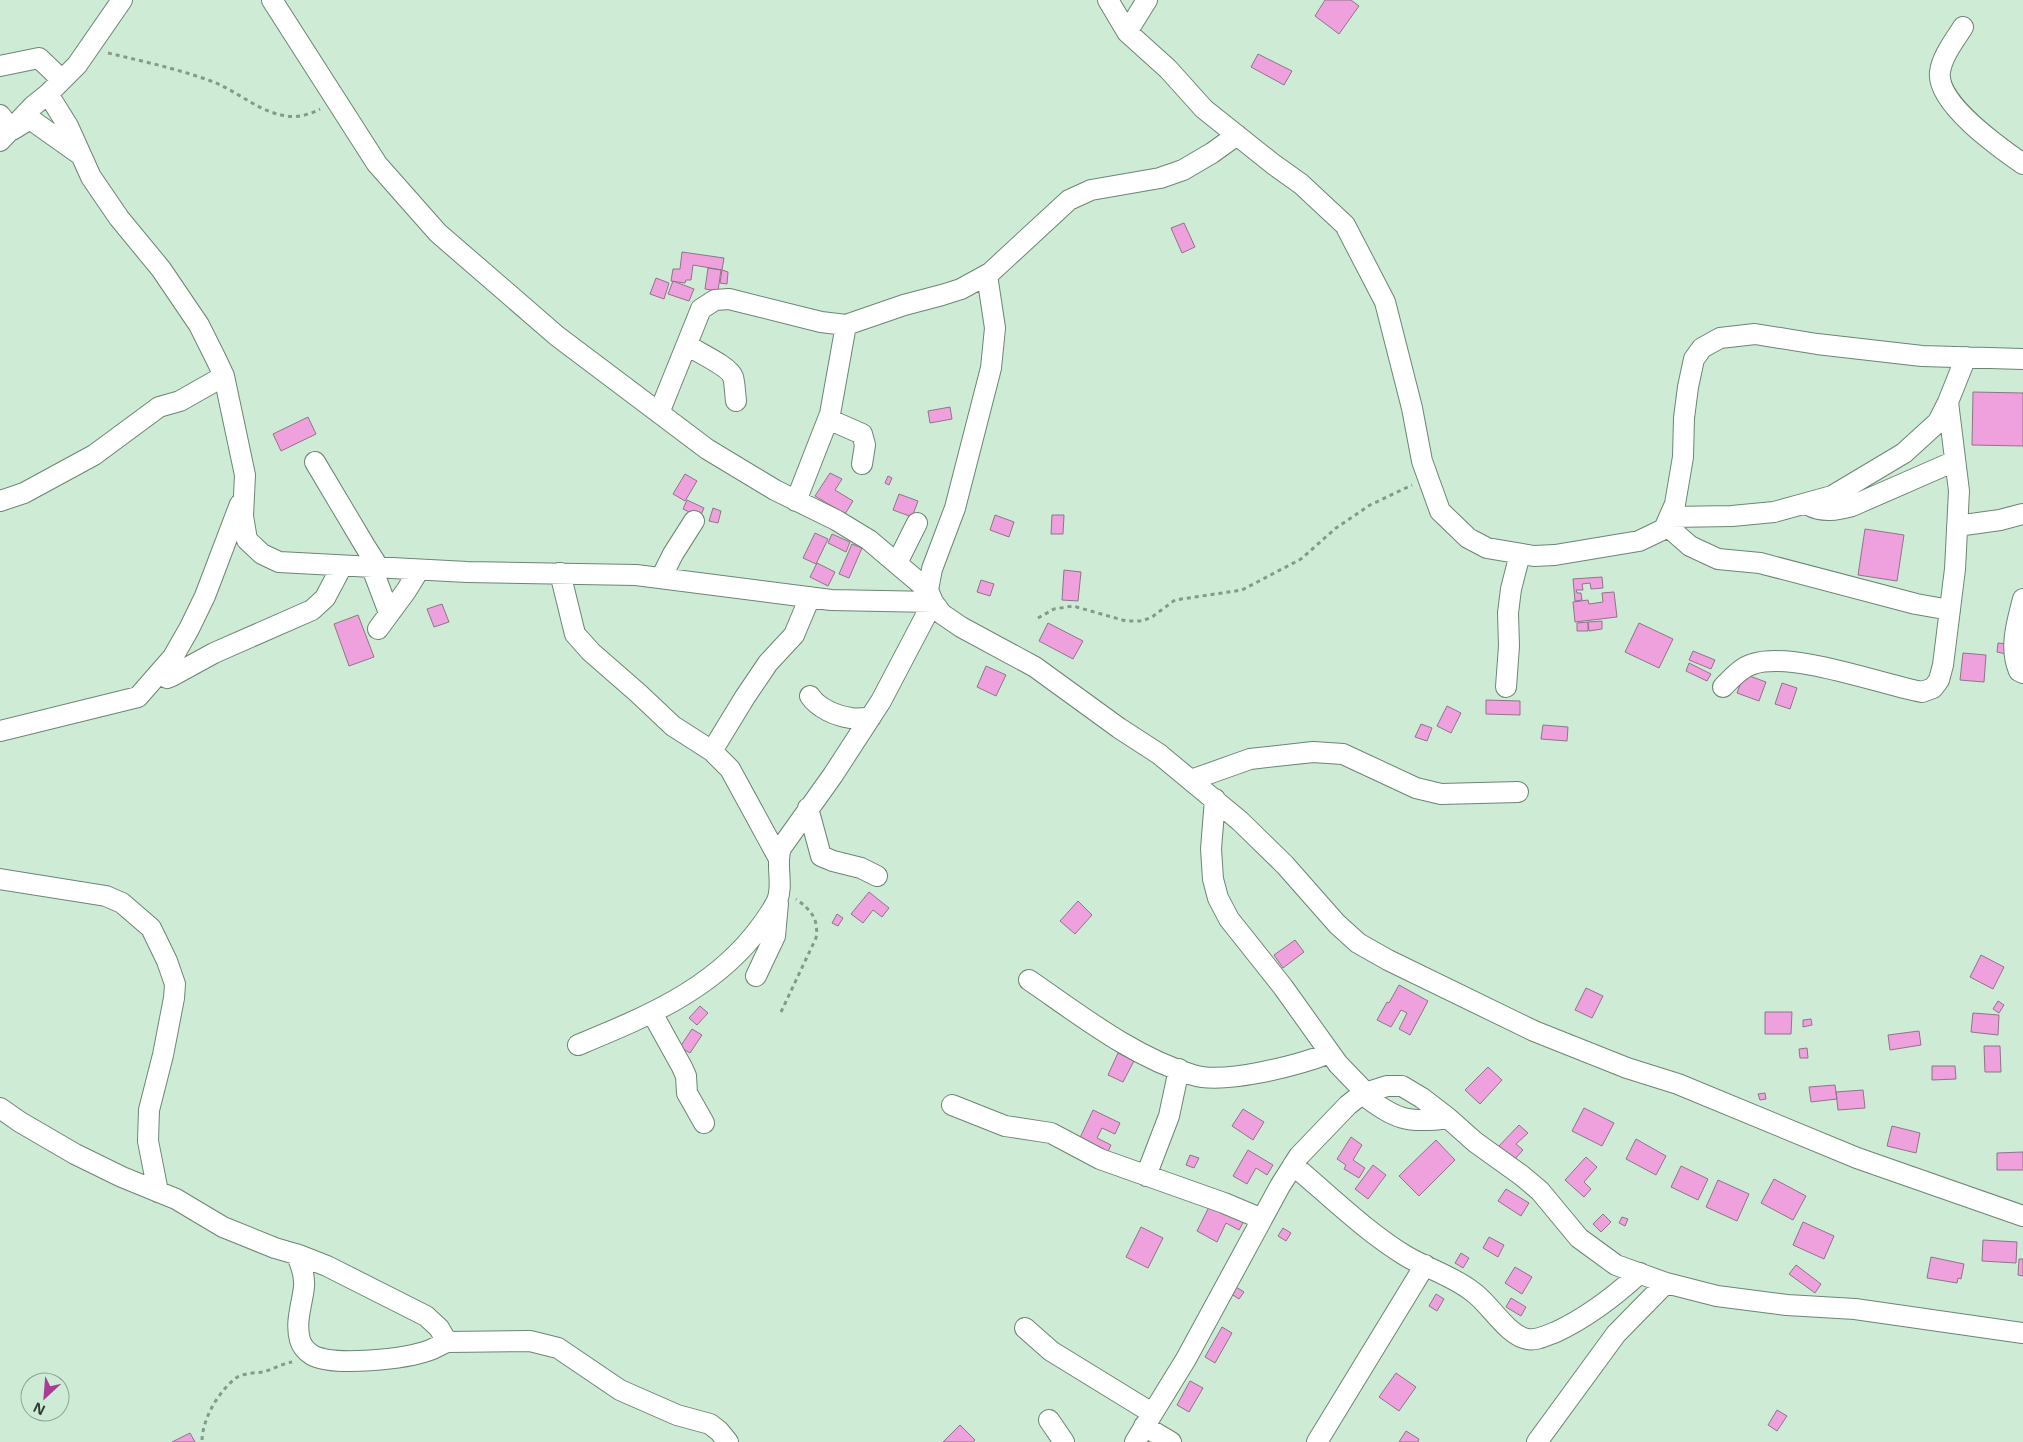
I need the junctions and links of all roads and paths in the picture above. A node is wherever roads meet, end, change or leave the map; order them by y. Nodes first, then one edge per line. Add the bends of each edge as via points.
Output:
1 (122, 0) edge
2 (272, 0) edge
3 (1108, 0) edge
4 (1147, 0) edge
5 (1963, 27) dead end
6 (1127, 32) junction
7 (101, 51) dead end
8 (0, 66) edge
9 (55, 87) junction
10 (337, 101) junction
11 (4, 129) edge
12 (1236, 135) junction
13 (82, 156) junction
14 (2023, 164) edge
15 (987, 275) junction
16 (846, 325) junction
17 (687, 345) junction
18 (1966, 357) junction
19 (2023, 359) edge
20 (224, 376) junction
21 (736, 402) dead end
22 (1948, 402) junction
23 (659, 413) junction
24 (828, 419) junction
25 (1955, 461) junction
26 (315, 462) dead end
27 (862, 464) dead end
28 (1427, 478) junction
29 (244, 494) junction
30 (0, 501) edge
31 (796, 501) junction
32 (1806, 504) junction
33 (2023, 514) edge
34 (694, 521) dead end
35 (1668, 521) junction
36 (917, 523) dead end
37 (1957, 526) junction
38 (1520, 554) junction
39 (897, 563) junction
40 (342, 566) junction
41 (376, 568) junction
42 (419, 570) junction
43 (560, 573) junction
44 (662, 578) junction
45 (930, 596) junction
46 (810, 597) junction
47 (2023, 599) edge
48 (1950, 610) junction
49 (389, 613) junction
50 (1038, 618) dead end
51 (378, 629) dead end
52 (161, 672) junction
53 (2023, 673) edge
54 (1506, 687) dead end
55 (1723, 687) dead end
56 (810, 696) dead end
57 (871, 717) junction
58 (0, 731) edge
59 (712, 751) junction
60 (1191, 780) junction
61 (1518, 792) dead end
62 (1215, 799) junction
63 (808, 808) junction
64 (778, 857) junction
65 (877, 876) dead end
66 (0, 879) edge
67 (778, 893) junction
68 (756, 976) dead end
69 (1029, 980) dead end
70 (781, 1012) dead end
71 (652, 1013) junction
72 (578, 1045) dead end
73 (1330, 1053) junction
74 (1179, 1069) junction
75 (1364, 1093) junction
76 (952, 1105) dead end
77 (0, 1108) edge
78 (1448, 1118) junction
79 (704, 1123) dead end
80 (1293, 1165) junction
81 (1146, 1176) junction
82 (158, 1192) junction
83 (2023, 1216) edge
84 (1262, 1219) junction
85 (296, 1254) junction
86 (1425, 1265) junction
87 (1640, 1273) junction
88 (1666, 1283) junction
89 (1025, 1328) dead end
90 (2023, 1333) edge
91 (447, 1342) junction
92 (312, 1355) junction
93 (1049, 1420) dead end
94 (1144, 1427) edge
95 (202, 1440) dead end
96 (728, 1442) edge
97 (1064, 1442) edge
98 (1171, 1442) edge
99 (1318, 1442) edge
100 (1538, 1442) edge

1 - 9 street via 77,65
2 - 10 street
3 - 6 street
4 - 6 street
5 - 14 street via 1947,53 1939,80 1959,112 1998,147
6 - 12 street via 1168,69 1204,109
7 - 10 path via 211,81 269,112 289,117 310,114
8 - 9 street via 39,58
9 - 11 street
9 - 13 street
10 - 23 street via 377,164 438,233 557,336
11 - 13 street via 30,119
12 - 15 street via 1183,170 1160,178 1091,190 1069,200
12 - 28 street via 1301,184 1351,234 1385,302
13 - 20 street via 91,177 119,218 161,269 199,325
15 - 16 street via 962,289
15 - 45 street via 995,328 990,368 955,508 932,568
16 - 17 street via 728,299 715,300 701,309
16 - 24 street
17 - 21 street via 730,372
17 - 23 street
18 - 19 street
18 - 22 street
18 - 35 street via 1922,356 1755,334 1711,342 1694,359 1686,402 1683,457 1675,504
20 - 29 street via 245,475
20 - 30 street via 180,401 159,407 94,455 24,494
22 - 25 street
22 - 32 street via 1938,422 1904,453 1832,496
23 - 31 street via 707,449
24 - 27 street via 862,434 865,445
24 - 31 street
25 - 32 street via 1852,506 1823,510
25 - 37 street via 1959,491
26 - 41 street
28 - 38 street via 1440,511 1468,538 1487,548
28 - 50 path via 1370,505 1336,528 1301,559 1242,590 1175,600 1142,621 1126,621 1073,606 1054,609
29 - 40 street via 247,540 262,554 279,562
29 - 52 street via 205,596 173,657
31 - 39 street via 869,540
32 - 35 street via 1774,512
33 - 37 street
34 - 44 street
35 - 38 street via 1664,529 1639,541 1555,555
35 - 48 street via 1690,546 1718,558 1760,563 1906,602
36 - 39 street
37 - 48 street
38 - 54 street via 1508,613
39 - 45 street
40 - 41 street
40 - 52 street via 325,598 312,610 214,653 172,676 167,678
41 - 42 street
41 - 49 street
42 - 43 street
42 - 49 street
43 - 44 street
43 - 59 street via 575,634 673,726
44 - 46 street
45 - 46 street via 831,600
45 - 57 street
45 - 60 street via 942,614 1035,668
46 - 59 street via 794,635 768,663
47 - 53 street via 2014,644 2015,662
48 - 55 street via 1938,680 1933,688 1922,692 1811,665 1776,661 1752,664
49 - 51 street
52 - 58 street via 138,697
56 - 57 street via 815,704 852,719
57 - 63 street
59 - 64 street via 730,769
60 - 61 street via 1250,760 1313,752 1343,754 1416,788 1441,794
60 - 62 street
62 - 73 street via 1211,849 1218,898 1229,919
62 - 83 street via 1285,865 1337,924 1358,943 1388,960 1534,1031 1627,1068 1678,1084 1857,1158
63 - 64 street via 784,842
63 - 65 street via 821,856
64 - 67 street
66 - 82 street via 106,896 122,903 151,928 175,984 163,1055 149,1110 148,1141
67 - 68 street via 775,936
67 - 70 path via 811,911 817,928 816,938
67 - 71 street via 764,922 742,950 692,991
69 - 74 street via 1126,1045
71 - 72 street
71 - 79 street via 682,1067 686,1076 686,1093
73 - 74 street via 1296,1065 1243,1076 1194,1076
73 - 75 street
74 - 81 street via 1169,1116
75 - 78 street via 1401,1119
75 - 78 street via 1387,1086 1402,1086
75 - 80 street via 1328,1125
76 - 81 street via 1005,1126 1051,1133 1100,1159
77 - 82 street via 75,1154
78 - 87 street via 1540,1190 1579,1238 1616,1265
80 - 84 street
80 - 86 street via 1374,1233
81 - 84 street
82 - 85 street via 222,1227
84 - 94 street via 1186,1359
85 - 91 street via 327,1266 426,1316 439,1328
85 - 92 street via 304,1286 298,1328 303,1348
86 - 87 street via 1475,1292 1510,1330 1528,1339 1541,1338 1578,1322 1613,1298
86 - 99 street
87 - 88 street
88 - 90 street via 1717,1296 1854,1309
88 - 100 street via 1616,1334
89 - 94 street via 1051,1351 1117,1393
91 - 92 street via 397,1358 352,1361
91 - 96 street via 530,1341 558,1348 620,1390 677,1415 710,1424
92 - 95 path via 237,1377 216,1400 203,1428
93 - 97 street
94 - 98 street

